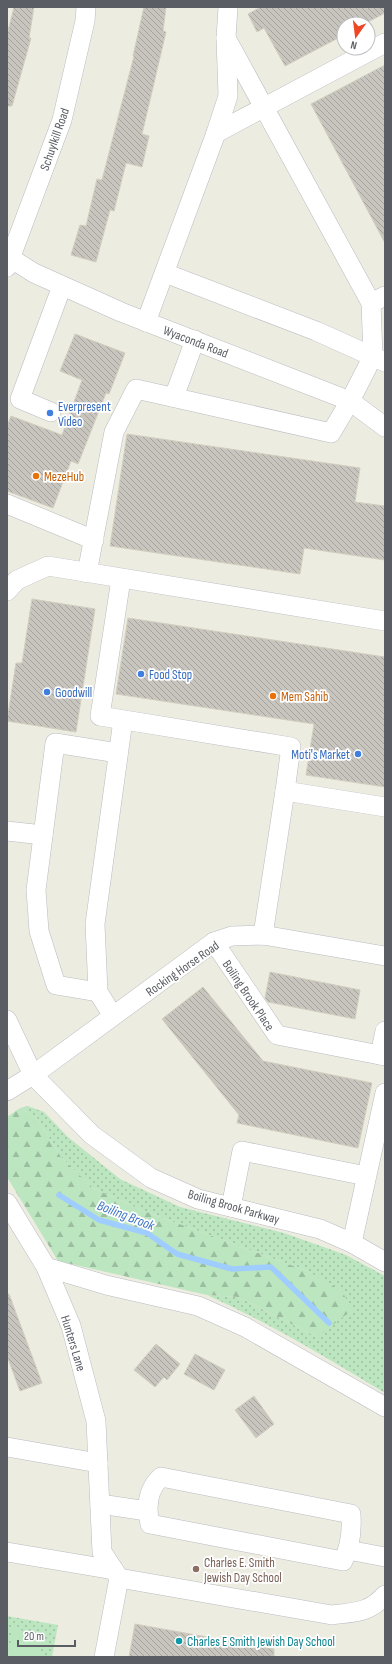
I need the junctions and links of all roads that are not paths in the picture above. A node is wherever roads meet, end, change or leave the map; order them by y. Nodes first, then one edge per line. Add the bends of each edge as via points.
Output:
1 (86, 7) edge
2 (228, 7) edge
3 (226, 38) junction
4 (385, 43) edge
5 (264, 107) junction
6 (216, 133) junction
7 (8, 260) edge
8 (165, 273) junction
9 (62, 286) junction
10 (378, 300) edge
11 (146, 322) junction
12 (195, 340) junction
13 (379, 359) edge
14 (174, 397) junction
15 (350, 401) junction
16 (51, 412) dead end
17 (385, 427) edge
18 (7, 504) edge
19 (94, 540) junction
20 (88, 573) junction
21 (121, 579) junction
22 (7, 591) edge
23 (385, 621) edge
24 (124, 720) junction
25 (118, 753) junction
26 (285, 790) junction
27 (385, 807) edge
28 (7, 831) edge
29 (43, 835) junction
30 (263, 935) junction
31 (214, 942) junction
32 (385, 956) edge
33 (98, 992) junction
34 (114, 1016) junction
35 (7, 1020) edge
36 (385, 1031) edge
37 (383, 1056) edge
38 (33, 1075) junction
39 (7, 1091) edge
40 (385, 1093) edge
41 (366, 1176) junction
42 (7, 1203) edge
43 (231, 1207) junction
44 (352, 1243) junction
45 (385, 1262) edge
46 (46, 1267) junction
47 (385, 1407) edge
48 (7, 1448) edge
49 (98, 1463) junction
50 (100, 1504) junction
51 (147, 1511) junction
52 (348, 1550) junction
53 (7, 1552) edge
54 (385, 1557) edge
55 (116, 1574) junction
56 (385, 1595) edge
57 (104, 1657) edge

1 - 7 street, Schuylkill Road via 62,120
2 - 3 street
3 - 5 street
3 - 6 street via 228,96
4 - 5 street
5 - 6 street
5 - 10 street
6 - 8 street
7 - 9 street, Wyaconda Road
8 - 11 street
8 - 13 street via 316,331
9 - 11 street, Wyaconda Road
9 - 16 street via 20,399
10 - 13 street
11 - 12 street, Wyaconda Road
12 - 14 street
12 - 15 street, Wyaconda Road
13 - 15 street
14 - 15 street via 331,433
14 - 19 street via 136,389 114,432
15 - 17 street, Wyaconda Road
18 - 19 street
19 - 20 street
20 - 21 street
20 - 22 street via 48,566 17,580
21 - 23 street
21 - 24 street via 100,716
24 - 25 street
24 - 26 street via 291,747
25 - 29 street via 54,744
25 - 33 street via 95,924
26 - 27 street
26 - 30 street
28 - 29 street
29 - 33 street via 36,890 39,931 56,985
30 - 31 street, Rocking Horse Road via 232,936
30 - 32 street, Rocking Horse Road
31 - 34 street, Rocking Horse Road
31 - 37 street, Boiling Brook Place via 277,1035
33 - 34 street
34 - 38 street, Rocking Horse Road
35 - 38 street, Boiling Brook Parkway
36 - 37 street
38 - 39 street, Rocking Horse Road
38 - 43 street, Boiling Brook Parkway via 92,1135 151,1178 198,1199
40 - 41 street
41 - 43 street via 242,1151
41 - 44 street
42 - 46 street
43 - 44 street, Boiling Brook Parkway via 320,1229
44 - 45 street, Boiling Brook Parkway
46 - 47 street via 106,1285 198,1306 245,1327
46 - 49 street, Hunters Lane via 71,1326 96,1421
48 - 49 street
49 - 50 street, Hunters Lane
50 - 51 street
50 - 55 street, Hunters Lane via 102,1552
51 - 52 street via 150,1524 342,1561
51 - 52 street via 152,1486 161,1477 343,1512 351,1514 352,1530
52 - 54 street
53 - 55 street
55 - 56 street via 332,1614 364,1611 378,1603
55 - 57 street

